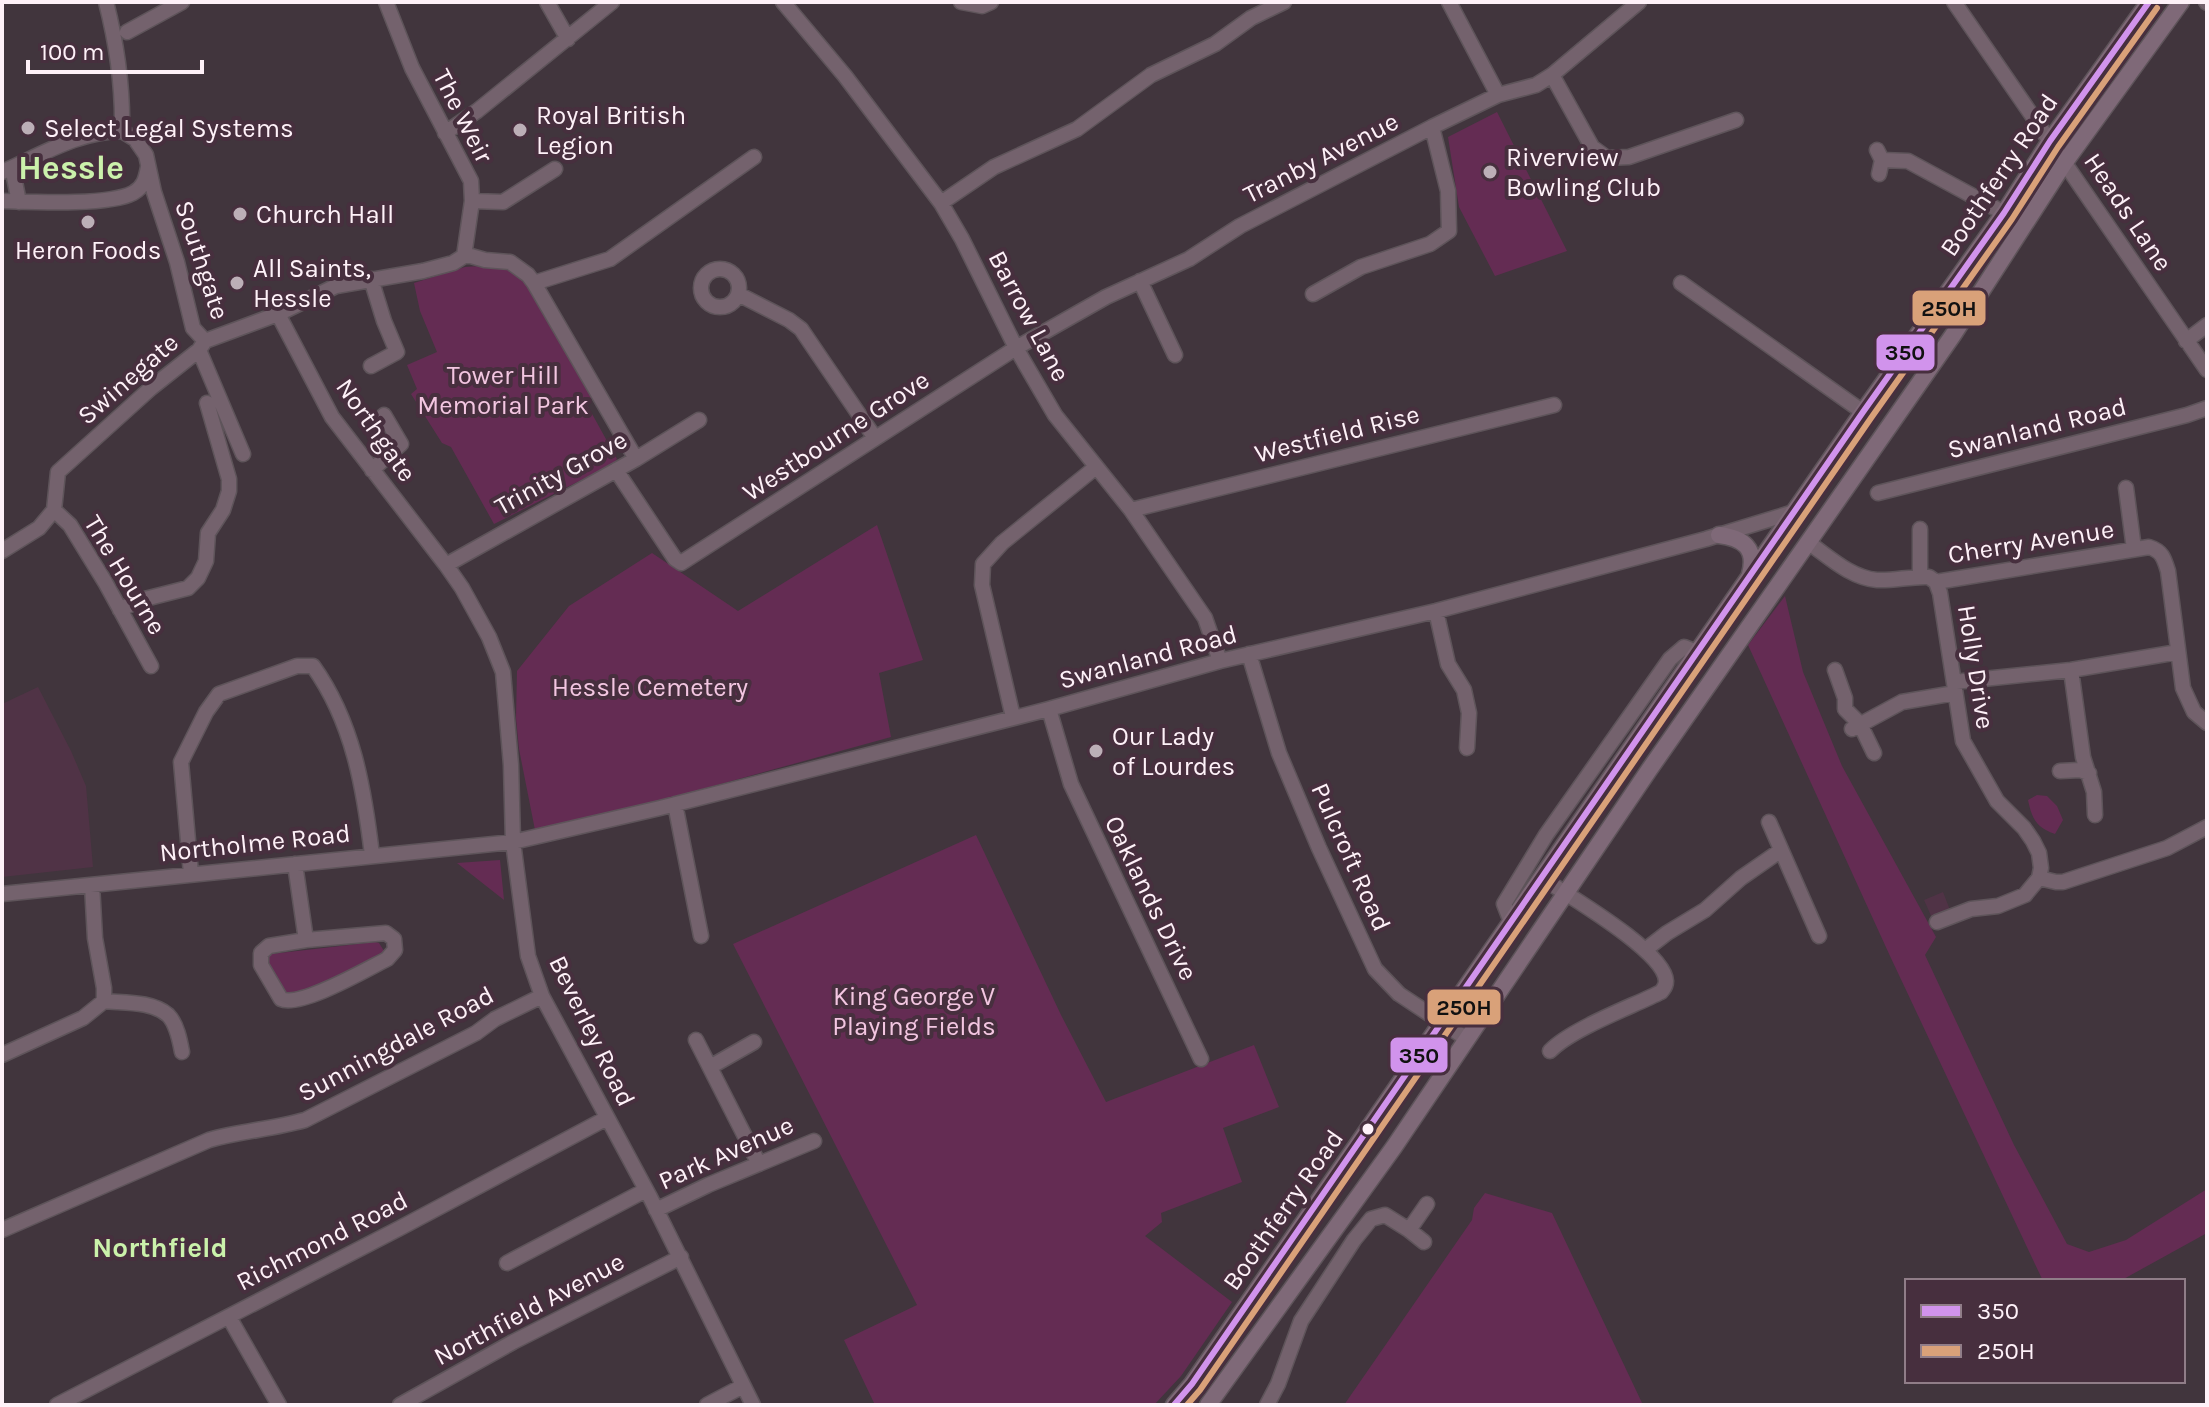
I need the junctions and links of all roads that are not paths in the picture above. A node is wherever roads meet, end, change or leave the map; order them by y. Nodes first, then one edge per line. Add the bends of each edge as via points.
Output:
1 (106, 2) edge
2 (182, 2) edge
3 (386, 2) edge
4 (547, 2) edge
5 (612, 2) edge
6 (783, 2) edge
7 (961, 2) edge
8 (991, 2) edge
9 (1284, 2) edge
10 (1449, 2) edge
11 (1639, 2) edge
12 (1954, 2) edge
13 (2149, 2) edge
14 (2181, 2) edge
15 (127, 32) dead end
16 (568, 39) junction
17 (1552, 75) junction
18 (1498, 95) junction
19 (1736, 120) dead end
20 (1432, 127) junction
21 (122, 131) junction
22 (445, 133) junction
23 (2050, 141) junction
24 (754, 157) dead end
25 (1879, 161) dead end
26 (148, 162) junction
27 (2065, 162) junction
28 (9, 169) edge
29 (555, 169) dead end
30 (136, 192) junction
31 (154, 192) junction
32 (2, 201) edge
33 (472, 201) junction
34 (19, 202) junction
35 (941, 203) junction
36 (2004, 213) junction
37 (464, 256) junction
38 (371, 279) junction
39 (1140, 281) junction
40 (534, 283) junction
41 (1681, 283) dead end
42 (738, 294) dead end
43 (1313, 294) dead end
44 (278, 314) junction
45 (2207, 325) edge
46 (2186, 341) junction
47 (202, 345) junction
48 (1016, 348) junction
49 (1175, 355) dead end
50 (2204, 362) edge
51 (371, 366) dead end
52 (1554, 405) dead end
53 (2207, 408) edge
54 (204, 409) dead end
55 (1863, 412) junction
56 (384, 415) dead end
57 (699, 420) dead end
58 (875, 438) junction
59 (243, 454) dead end
60 (636, 459) junction
61 (1096, 467) junction
62 (372, 470) junction
63 (616, 470) junction
64 (2126, 488) dead end
65 (1878, 493) dead end
66 (54, 510) junction
67 (1131, 510) junction
68 (1794, 512) junction
69 (1920, 529) dead end
70 (1719, 535) junction
71 (1809, 543) junction
72 (2134, 549) junction
73 (2, 551) edge
74 (446, 565) junction
75 (1920, 576) junction
76 (1748, 579) junction
77 (1936, 582) junction
78 (120, 610) junction
79 (1436, 611) junction
80 (2178, 652) junction
81 (1699, 653) junction
82 (1249, 654) junction
83 (1220, 661) junction
84 (151, 666) dead end
85 (1835, 670) dead end
86 (2071, 670) junction
87 (1955, 688) junction
88 (1049, 709) junction
89 (1013, 717) junction
90 (2207, 723) edge
91 (1856, 727) junction
92 (1467, 748) dead end
93 (1874, 753) dead end
94 (2060, 771) dead end
95 (2089, 773) junction
96 (675, 804) junction
97 (2095, 815) dead end
98 (1769, 822) dead end
99 (2207, 827) edge
100 (513, 842) junction
101 (1780, 851) junction
102 (372, 855) junction
103 (295, 864) junction
104 (191, 874) junction
105 (1542, 878) junction
106 (2039, 878) junction
107 (92, 885) junction
108 (2, 894) edge
109 (1565, 894) junction
110 (1511, 922) junction
111 (1937, 922) dead end
112 (701, 936) dead end
113 (1819, 936) dead end
114 (306, 940) junction
115 (1645, 950) junction
116 (542, 996) junction
117 (104, 1001) junction
118 (1441, 1023) junction
119 (1467, 1039) junction
120 (696, 1040) dead end
121 (754, 1042) dead end
122 (1550, 1051) dead end
123 (182, 1052) dead end
124 (2, 1055) edge
125 (1201, 1059) dead end
126 (710, 1067) junction
127 (607, 1118) junction
128 (814, 1141) dead end
129 (759, 1164) junction
130 (646, 1190) junction
131 (1427, 1204) dead end
132 (656, 1210) junction
133 (2, 1230) edge
134 (1409, 1230) junction
135 (1424, 1242) dead end
136 (681, 1257) junction
137 (507, 1263) dead end
138 (229, 1317) junction
139 (743, 1386) junction
140 (429, 1399) edge
141 (1210, 1404) edge
142 (57, 1405) edge
143 (279, 1405) edge
144 (400, 1405) edge
145 (707, 1405) edge
146 (753, 1405) edge
147 (1174, 1405) edge
148 (1267, 1405) edge

1 - 21 street via 116,39
2 - 15 street
3 - 22 street, The Weir
4 - 16 street
5 - 16 street
6 - 35 street, Barrow Lane
7 - 8 street
9 - 35 street via 1151,75 1077,129 994,167
10 - 18 street
11 - 17 street, Tranby Avenue
12 - 23 street, Heads Lane
13 - 23 main road, Boothferry Road
14 - 27 main road, Boothferry Road
16 - 22 street
17 - 18 street, Tranby Avenue
17 - 19 street via 1592,147 1607,158 1629,157
18 - 20 street, Tranby Avenue
20 - 39 street, Tranby Avenue
20 - 43 street via 1448,191 1449,231 1430,244 1361,267
21 - 26 street, Southgate via 135,139
21 - 28 street via 80,138
22 - 33 street, The Weir via 471,181
23 - 27 street, Heads Lane
23 - 36 main road, Boothferry Road
24 - 40 street via 610,259
25 - 36 street via 1908,161
26 - 30 street via 145,181
26 - 31 street, Southgate
27 - 46 street, Heads Lane
27 - 71 main road, Boothferry Road
28 - 34 street
29 - 33 street via 503,202
30 - 31 street, Southgate
30 - 34 street, Southgate via 113,200
31 - 47 street, Southgate
32 - 34 street, Southgate
33 - 37 street, The Weir
35 - 48 street, Barrow Lane
36 - 55 main road, Boothferry Road
37 - 38 street, Swinegate via 423,271
37 - 40 street via 510,262
38 - 44 street, Swinegate via 336,286
38 - 51 street via 397,352
39 - 48 street, Tranby Avenue
39 - 49 street
40 - 60 street
41 - 55 street
42 - 58 street via 801,329
44 - 47 street, Swinegate
44 - 62 street, Northgate via 332,417
45 - 46 street
46 - 50 street, Heads Lane
47 - 59 street, Southgate
47 - 66 street, Swinegate via 58,472
48 - 58 street, Westbourne Grove
48 - 61 street, Barrow Lane via 1055,415
52 - 67 street, Westfield Rise
53 - 65 street, Swanland Road
54 - 78 street via 229,479 223,510 208,533 206,561 188,588
55 - 68 main road, Boothferry Road
56 - 62 street via 401,444
57 - 60 street, Trinity Grove
58 - 63 street, Westbourne Grove via 681,563
60 - 63 street, Trinity Grove
61 - 67 street, Barrow Lane
61 - 89 street via 983,564 982,585
62 - 74 street, Northgate
63 - 74 street, Trinity Grove
64 - 72 street, Cherry Avenue
66 - 73 street via 39,528
66 - 78 street, The Hourne via 70,525
67 - 83 street, Barrow Lane via 1205,618
68 - 70 street, Swanland Road
68 - 76 main road, Boothferry Road
69 - 75 street
70 - 76 main road via 1748,548 1753,564
70 - 79 street, Swanland Road
71 - 75 street, Holly Drive via 1867,579
71 - 109 main road, Boothferry Road
72 - 77 street, Cherry Avenue
72 - 80 street, Cherry Avenue via 2149,547 2164,558
74 - 100 street, Beverley Road via 489,637 503,672
75 - 77 street, Holly Drive
76 - 81 main road, Boothferry Road
77 - 87 street, Holly Drive
78 - 84 street, The Hourne
79 - 82 street, Swanland Road
79 - 92 street via 1448,664 1464,690
80 - 86 street
80 - 90 street, Cherry Avenue via 2187,701
81 - 105 main road, Boothferry Road
81 - 110 street, Boothferry Road via 1684,647 1670,659 1546,835 1504,904
82 - 83 street, Swanland Road
82 - 118 street, Pulcroft Road via 1279,753 1375,969 1399,994
83 - 88 street, Swanland Road
85 - 91 street via 1845,709
86 - 87 street
86 - 95 street
87 - 91 street via 1902,702
87 - 106 street, Holly Drive via 1963,741 1997,801 2033,841 2041,860
88 - 89 street, Swanland Road
88 - 125 street, Oaklands Drive via 1071,784
89 - 96 street, Swanland Road
91 - 93 street
94 - 95 street
95 - 97 street
96 - 100 street, Swanland Road
96 - 112 street
98 - 101 street
99 - 106 street via 2167,848 2063,882
100 - 102 street, Northolme Road
100 - 116 street, Beverley Road via 528,956
101 - 113 street
101 - 115 street
102 - 103 street, Northolme Road
102 - 104 street via 354,750 341,713 313,666 297,666 219,694 206,712 181,762
103 - 104 street, Northolme Road
103 - 114 street
104 - 107 street, Northolme Road
105 - 109 street
105 - 110 main road, Boothferry Road
106 - 111 street via 2025,895
107 - 108 street, Northolme Road
107 - 117 street
109 - 115 street
109 - 119 main road, Boothferry Road
110 - 118 main road, Boothferry Road
114 - 114 street via 386,933 394,939 395,950 387,959 303,1000 287,1002 261,965 261,953 269,946
115 - 122 street via 1665,977 1663,990 1576,1032
116 - 127 street, Beverley Road
116 - 133 street, Sunningdale Road via 305,1120 209,1140
117 - 123 street via 147,1005 169,1016
117 - 124 street via 83,1018
118 - 119 street, Pulcroft Road
118 - 147 main road, Boothferry Road
119 - 141 main road, Boothferry Road
120 - 126 street
121 - 126 street
126 - 129 street
127 - 130 street, Beverley Road
127 - 138 street, Richmond Road
128 - 129 street, Park Avenue
129 - 132 street, Park Avenue
130 - 132 street, Beverley Road
130 - 137 street
131 - 134 street
132 - 136 street, Beverley Road
134 - 135 street
134 - 148 street via 1385,1215 1371,1219 1301,1321
136 - 139 street, Beverley Road
136 - 140 street, Northfield Avenue via 513,1342
138 - 142 street, Richmond Road
138 - 143 street
139 - 145 street
139 - 146 street, Beverley Road
140 - 144 street, Northfield Avenue

